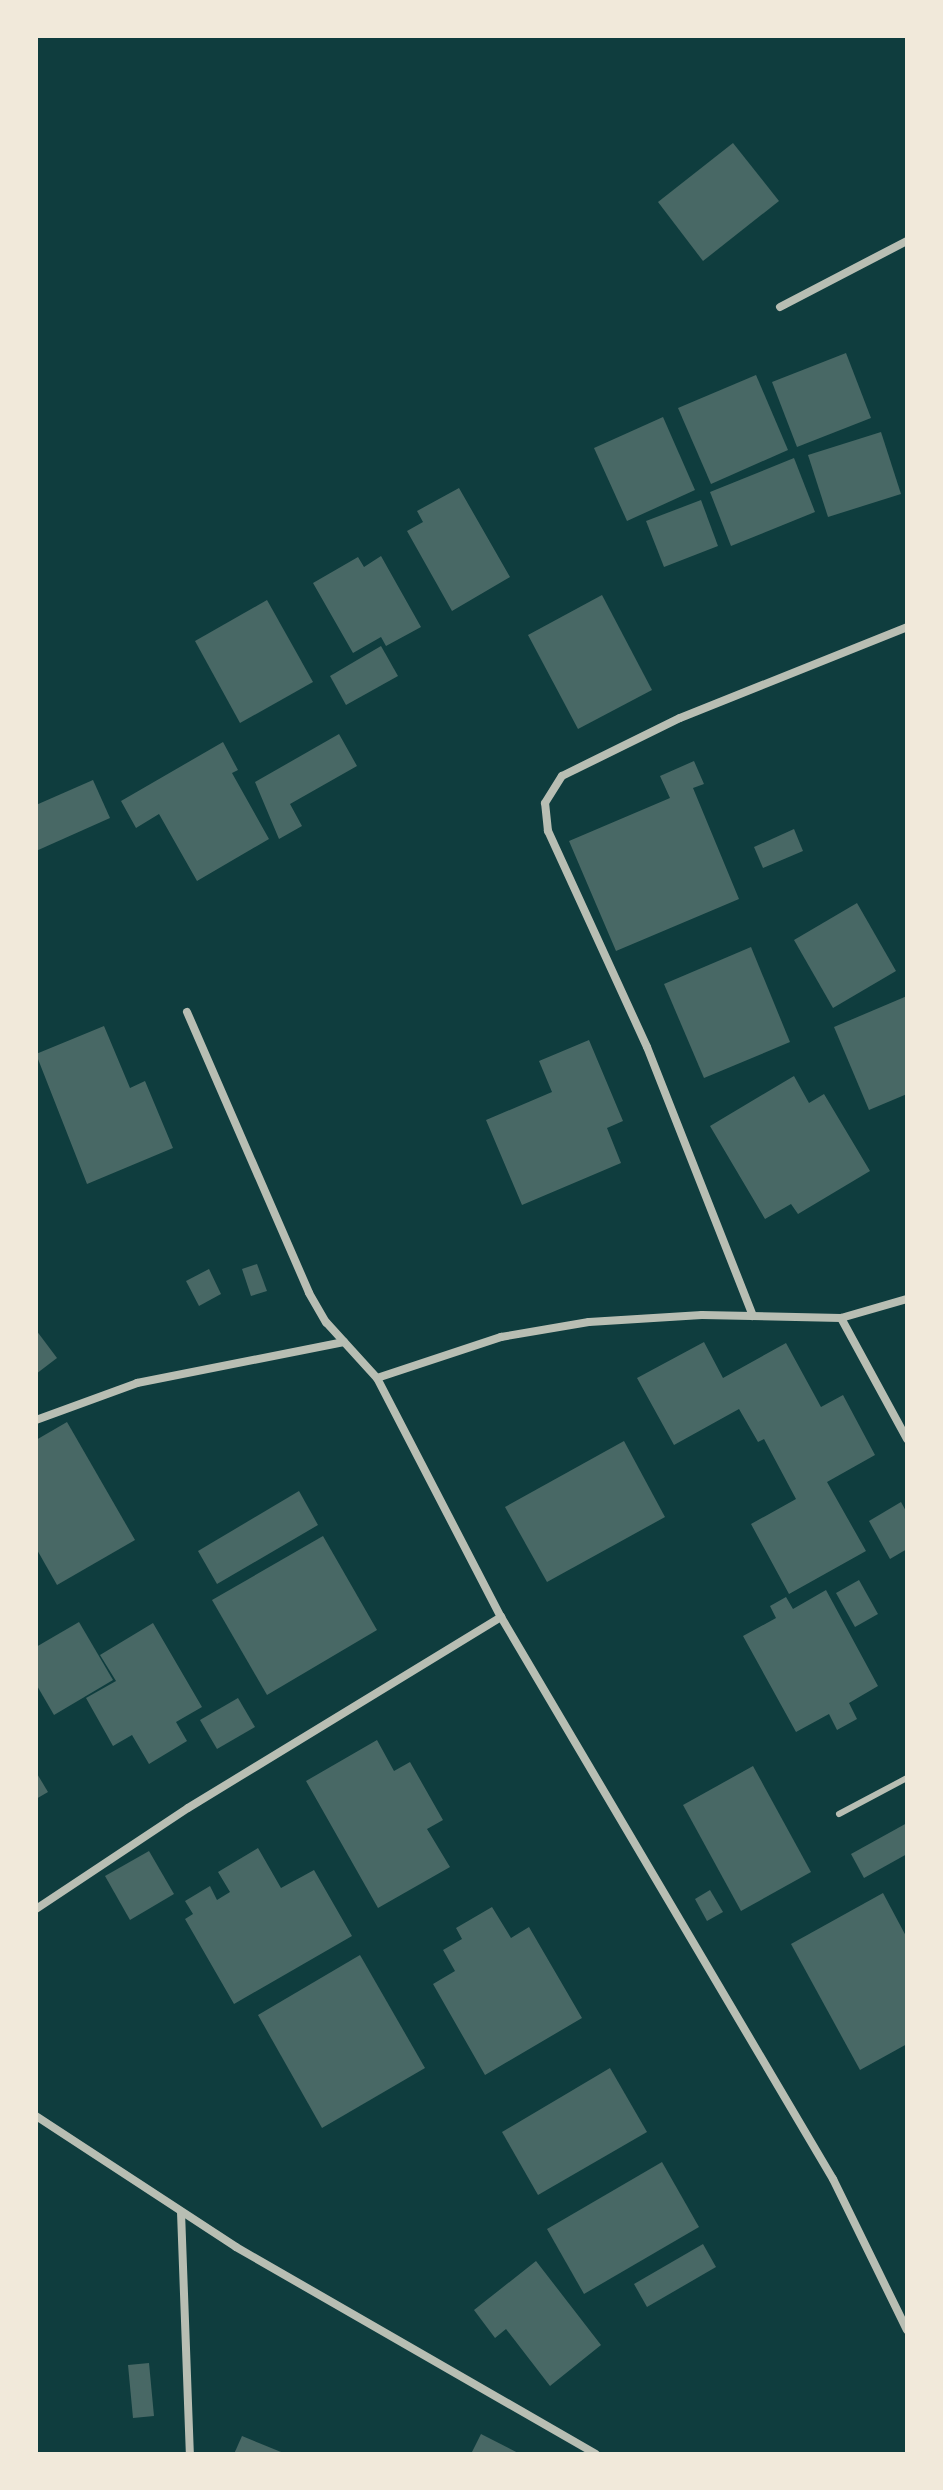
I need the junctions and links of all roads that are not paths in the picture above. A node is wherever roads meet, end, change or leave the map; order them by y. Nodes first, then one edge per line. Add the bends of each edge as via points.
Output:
1 (907, 241) edge
2 (780, 307) dead end
3 (907, 627) edge
4 (187, 1012) dead end
5 (907, 1299) edge
6 (753, 1316) junction
7 (841, 1318) junction
8 (344, 1342) junction
9 (377, 1378) junction
10 (36, 1420) edge
11 (907, 1439) edge
12 (501, 1617) junction
13 (907, 1778) edge
14 (839, 1814) dead end
15 (36, 1909) edge
16 (36, 2116) edge
17 (181, 2212) junction
18 (907, 2330) edge
19 (190, 2454) edge
20 (596, 2454) edge

1 - 2 street
3 - 6 street via 680,718 562,776 545,803 548,831 647,1047
4 - 8 street via 309,1293
5 - 7 street
6 - 7 street
6 - 9 street via 589,1322 501,1337
7 - 11 street
8 - 9 street
8 - 10 street via 137,1383
9 - 12 street
12 - 15 street via 188,1808
12 - 18 street via 833,2179
13 - 14 lane
16 - 17 street
17 - 19 street
17 - 20 street

